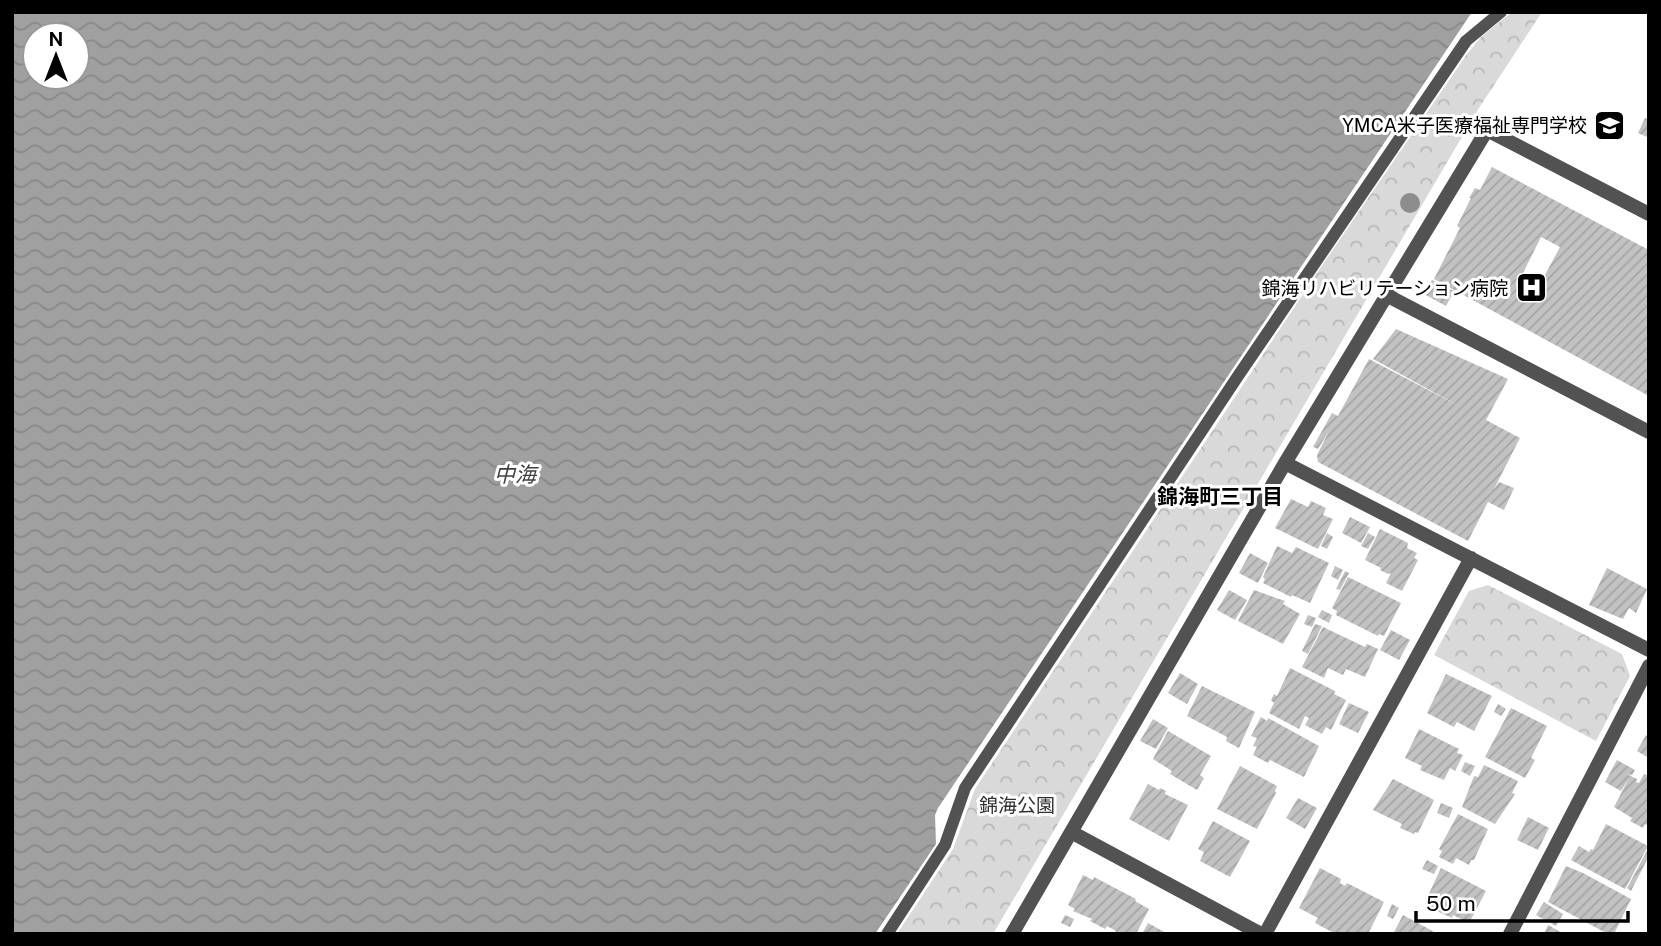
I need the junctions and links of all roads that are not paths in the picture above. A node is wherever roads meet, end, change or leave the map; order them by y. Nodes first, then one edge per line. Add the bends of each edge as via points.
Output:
1 (1501, 12) edge
2 (1649, 214) edge
3 (1388, 296) junction
4 (1649, 432) edge
5 (1285, 463) junction
6 (1471, 558) junction
7 (1649, 650) edge
8 (1649, 666) edge
9 (1072, 832) junction
10 (887, 934) edge
11 (1012, 934) edge
12 (1263, 934) edge
13 (1510, 934) edge

1 - 10 lane via 1466,41 1230,388 965,788 945,845
2 - 3 street via 1487,130
3 - 4 street
3 - 5 street
5 - 6 street
5 - 9 street
6 - 7 street
6 - 12 street
8 - 13 street
9 - 11 street
9 - 12 street

